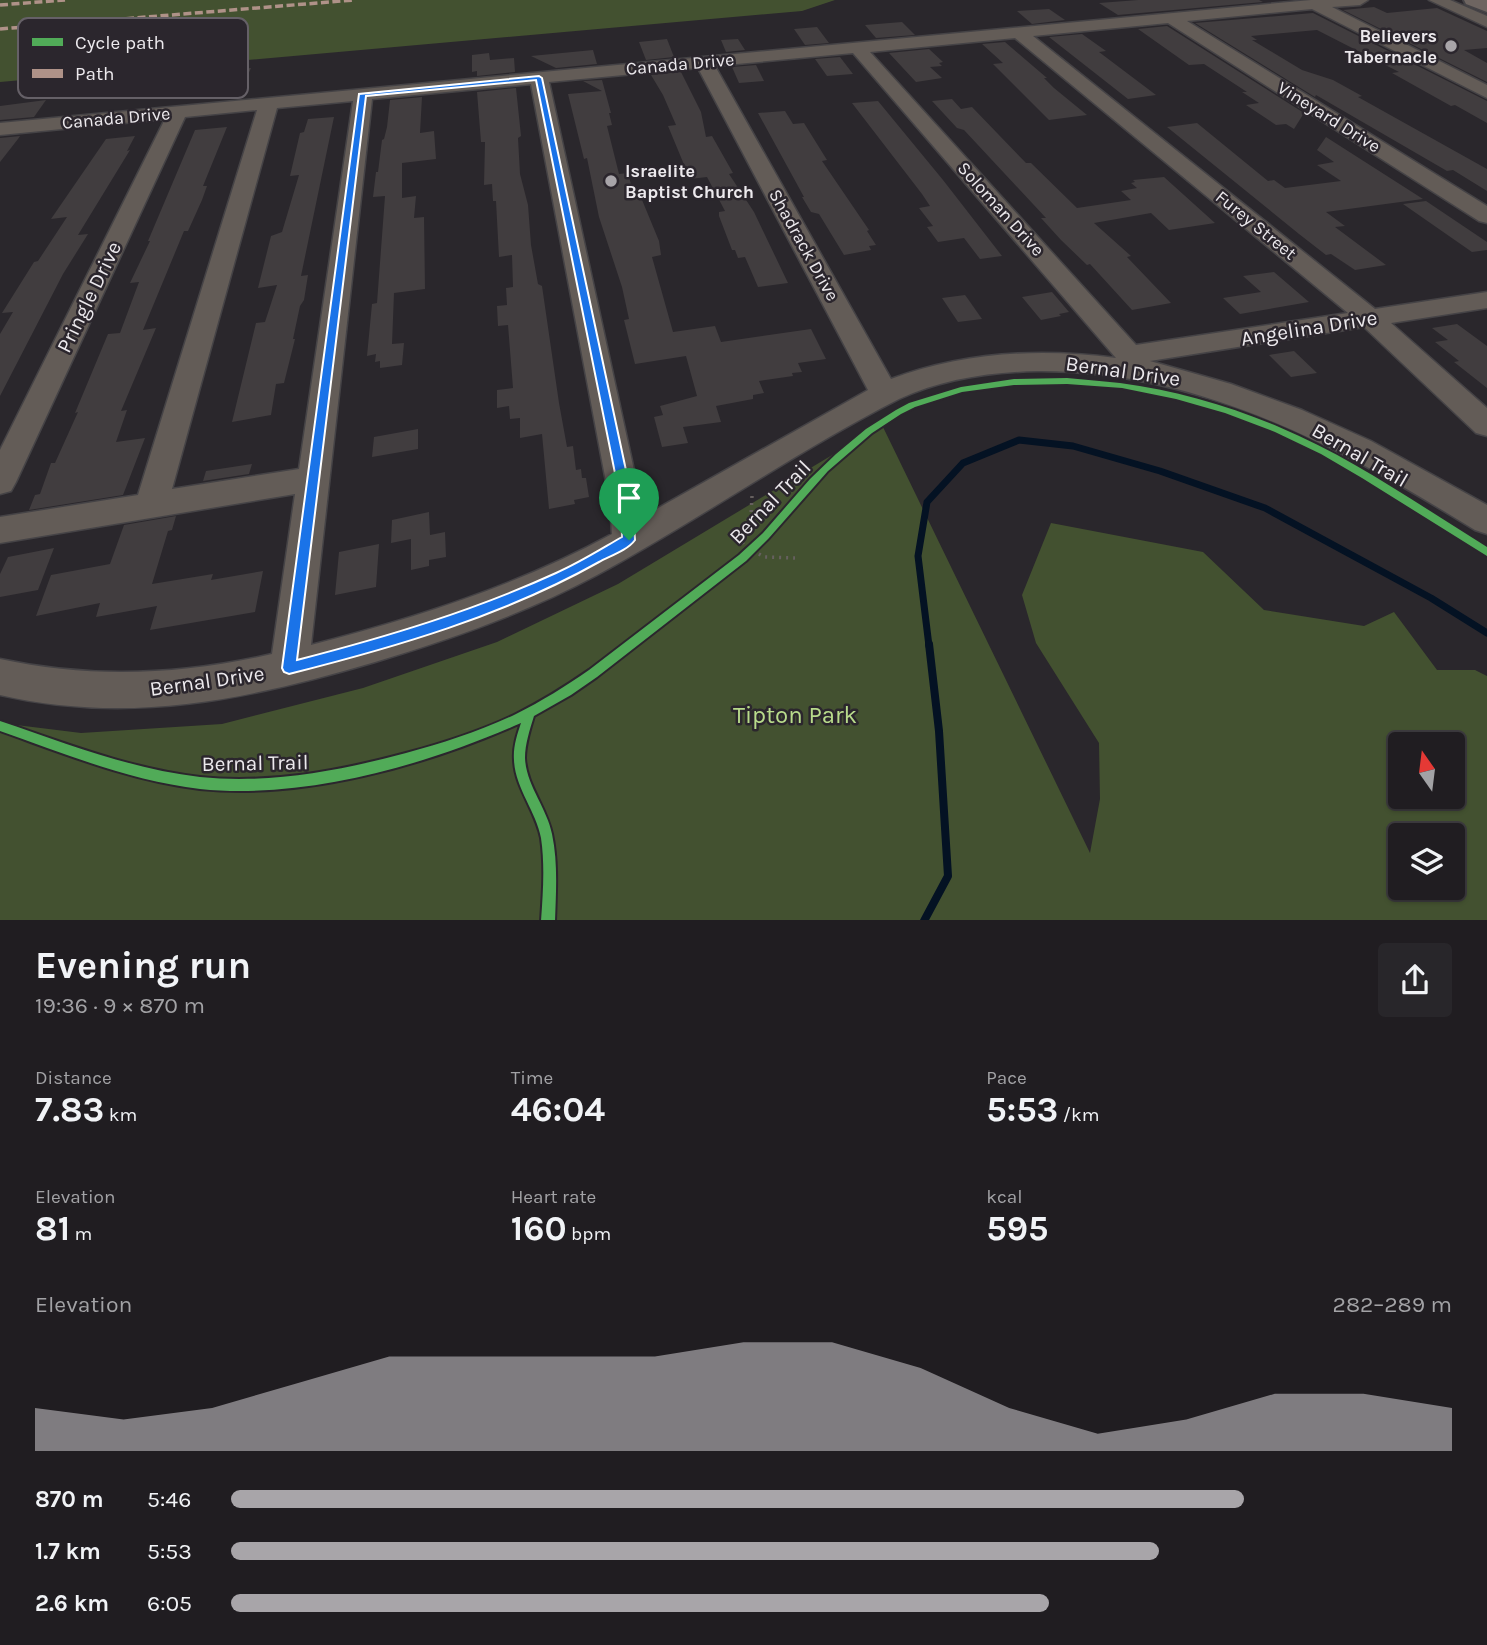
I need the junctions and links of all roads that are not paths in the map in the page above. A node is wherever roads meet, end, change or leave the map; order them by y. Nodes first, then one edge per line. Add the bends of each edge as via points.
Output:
1 (1360, 0) edge
2 (1437, 0) edge
3 (1321, 2) edge
4 (1468, 6) edge
5 (1487, 7) edge
6 (1171, 18) junction
7 (1487, 22) edge
8 (1018, 32) junction
9 (857, 47) junction
10 (704, 62) junction
11 (539, 78) junction
12 (1487, 92) edge
13 (363, 94) junction
14 (269, 103) junction
15 (178, 112) junction
16 (0, 129) edge
17 (1487, 216) edge
18 (1487, 300) edge
19 (1371, 319) junction
20 (1137, 363) junction
21 (884, 392) junction
22 (1487, 425) edge
23 (313, 479) junction
24 (0, 482) edge
25 (151, 505) junction
26 (1487, 521) edge
27 (0, 530) edge
28 (629, 540) junction
29 (289, 668) junction
30 (0, 677) edge

1 - 3 street, Canada Drive
2 - 4 street
3 - 6 street, Canada Drive
3 - 12 street
4 - 5 main road
4 - 7 street
6 - 8 street, Canada Drive
6 - 17 street, Vineyard Drive
8 - 9 street, Canada Drive
8 - 19 street, Furey Street
9 - 10 street, Canada Drive
9 - 20 street, Soloman Drive
10 - 11 street, Canada Drive
10 - 21 street, Shadrack Drive
11 - 13 street, Canada Drive
11 - 28 street via 627,503
13 - 14 street, Canada Drive
13 - 23 street
14 - 15 street, Canada Drive
14 - 25 street
15 - 16 street, Canada Drive
15 - 24 street, Pringle Drive
18 - 19 street, Angelina Drive
19 - 20 street, Angelina Drive
19 - 22 street, Furey Street
20 - 21 street, Bernal Drive via 1059,361 977,367
20 - 26 street, Bernal Drive via 1270,407 1341,438
21 - 28 street, Bernal Drive
23 - 25 street
23 - 29 street
25 - 27 street
28 - 29 street, Bernal Drive via 564,576 480,611
29 - 30 street, Bernal Drive via 143,691 71,689

